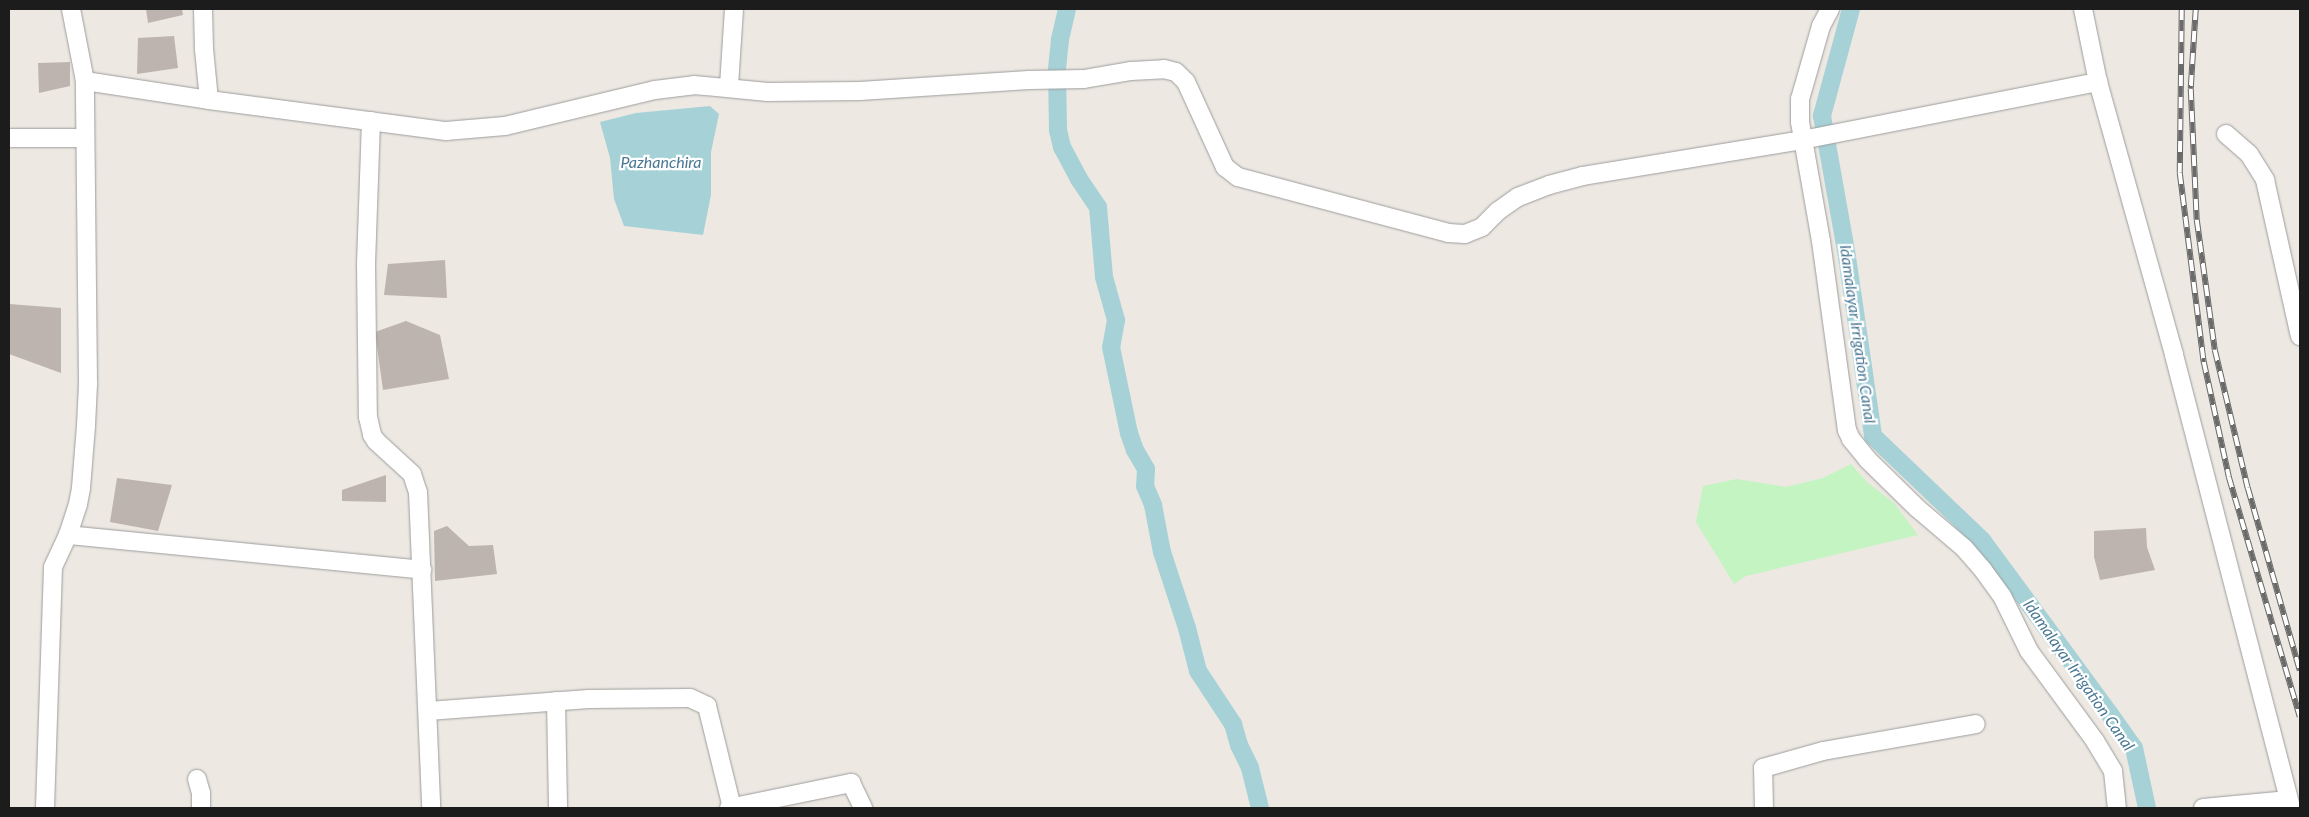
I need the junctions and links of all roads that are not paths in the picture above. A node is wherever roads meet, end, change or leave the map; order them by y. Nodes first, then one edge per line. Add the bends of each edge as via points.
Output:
1 (71, 9) edge
2 (203, 9) edge
3 (734, 9) edge
4 (1830, 9) edge
5 (2083, 9) edge
6 (85, 81) junction
7 (2098, 82) junction
8 (729, 86) junction
9 (209, 100) junction
10 (371, 121) junction
11 (2226, 134) dead end
12 (9, 138) edge
13 (85, 138) junction
14 (1802, 140) junction
15 (2300, 336) edge
16 (68, 535) junction
17 (422, 570) junction
18 (556, 701) junction
19 (428, 711) junction
20 (1976, 724) dead end
21 (197, 779) dead end
22 (2290, 804) edge
23 (45, 808) edge
24 (201, 808) edge
25 (431, 808) edge
26 (558, 808) edge
27 (730, 808) edge
28 (863, 808) edge
29 (1764, 808) edge
30 (2118, 808) edge
31 (2203, 808) edge

1 - 6 street
2 - 9 street
3 - 8 street
4 - 14 street via 1821,26 1800,99
5 - 7 street
6 - 9 street
6 - 13 street
7 - 14 street
7 - 22 street via 2174,355
8 - 10 street via 694,84 655,90 504,126 446,130
8 - 14 street via 768,92 860,91 1070,80 1164,69 1176,72 1186,82 1225,167 1238,177 1448,233 1465,234 1482,227 1518,197 1549,185 1583,176
9 - 10 street
10 - 17 street via 366,263 368,417 376,441 416,481
11 - 15 street via 2249,154 2265,180
12 - 13 street
13 - 16 street via 88,384 81,488
14 - 30 street via 1821,241 1847,430 1884,476 1964,548 2002,596 2028,651 2095,741 2113,771
16 - 17 street
16 - 23 street via 53,567
17 - 19 street
18 - 19 street
18 - 26 street
18 - 27 street via 690,698 708,706
19 - 25 street
20 - 29 street via 1823,751 1762,768
21 - 24 street
22 - 31 street
27 - 28 street via 851,783

